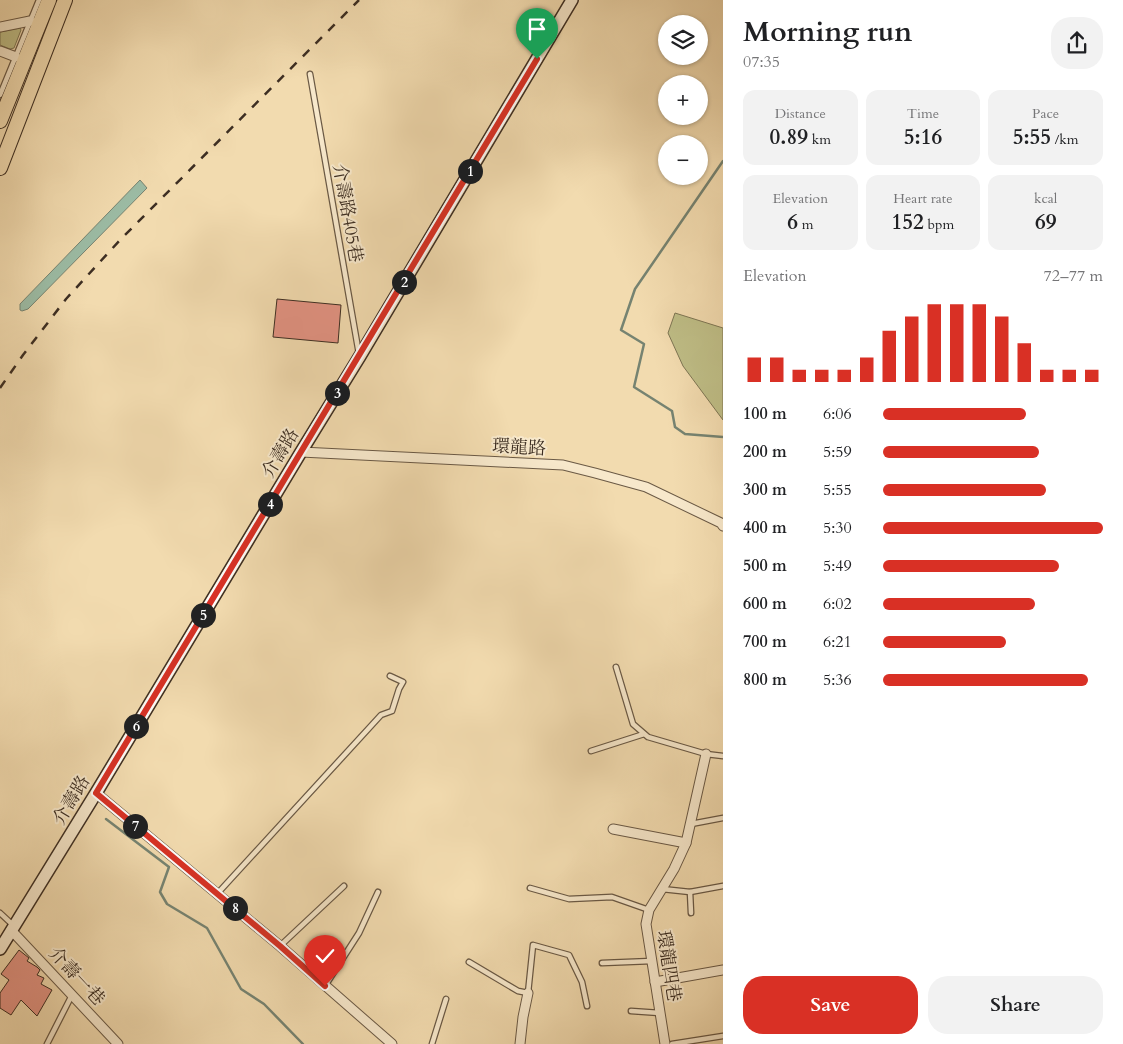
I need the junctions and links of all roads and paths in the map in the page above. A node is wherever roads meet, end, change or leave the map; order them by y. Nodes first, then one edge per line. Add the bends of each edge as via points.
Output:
1 (39, 0) edge
2 (49, 0) edge
3 (65, 0) edge
4 (69, 0) edge
5 (572, 0) edge
6 (30, 21) junction
7 (0, 28) edge
8 (0, 51) edge
9 (16, 57) junction
10 (310, 74) dead end
11 (0, 95) edge
12 (0, 121) edge
13 (2, 169) edge
14 (360, 356) junction
15 (301, 452) junction
16 (723, 526) edge
17 (616, 666) dead end
18 (390, 676) dead end
19 (644, 734) junction
20 (592, 751) dead end
21 (706, 754) junction
22 (723, 756) edge
23 (96, 793) junction
24 (723, 818) edge
25 (690, 824) junction
26 (612, 829) dead end
27 (686, 843) junction
28 (344, 886) dead end
29 (723, 886) edge
30 (530, 888) dead end
31 (662, 889) junction
32 (378, 892) dead end
33 (690, 892) junction
34 (217, 894) junction
35 (649, 910) junction
36 (0, 913) edge
37 (691, 913) dead end
38 (13, 928) junction
39 (280, 946) junction
40 (0, 949) edge
41 (652, 961) junction
42 (469, 962) dead end
43 (602, 964) dead end
44 (723, 970) edge
45 (655, 982) junction
46 (325, 986) junction
47 (528, 993) junction
48 (72, 995) junction
49 (446, 999) dead end
50 (587, 1006) dead end
51 (631, 1011) dead end
52 (660, 1013) junction
53 (723, 1036) edge
54 (47, 1044) edge
55 (118, 1044) edge
56 (392, 1044) edge
57 (432, 1044) edge
58 (520, 1044) edge
59 (665, 1044) edge
60 (672, 1044) edge

1 - 6 lane
2 - 12 main road
3 - 13 main road
4 - 13 lane
5 - 14 main road, 介壽路
6 - 7 street
6 - 9 lane
8 - 9 street
9 - 11 lane
10 - 14 lane, 介壽路405巷
14 - 15 main road, 介壽路
15 - 16 street, 環龍路 via 563,465 646,487
15 - 23 main road, 介壽路
17 - 19 lane via 633,724
18 - 34 lane via 403,682 392,711 381,715
19 - 20 lane
19 - 21 lane
21 - 22 lane
21 - 25 street, 環龍四巷
23 - 34 street
23 - 38 main road, 介壽路
24 - 25 lane
25 - 27 street, 環龍四巷
26 - 27 street
27 - 31 street, 環龍四巷
28 - 39 lane
29 - 33 lane
30 - 35 lane via 569,899 612,897
31 - 33 lane
31 - 35 street, 環龍四巷
32 - 46 lane via 359,933
33 - 37 lane
34 - 39 street
35 - 41 street, 環龍四巷 via 646,924
36 - 38 lane
38 - 40 main road, 介壽路
38 - 48 street, 介壽一巷
39 - 46 street
41 - 43 lane
41 - 45 street, 環龍四巷
42 - 47 lane
44 - 45 street
45 - 52 street, 環龍四巷
46 - 56 street
47 - 50 lane via 533,945 569,955 582,982
47 - 58 street
48 - 54 lane
48 - 55 street, 介壽一巷
49 - 57 lane
51 - 52 lane
52 - 59 street, 環龍四巷
53 - 60 lane

